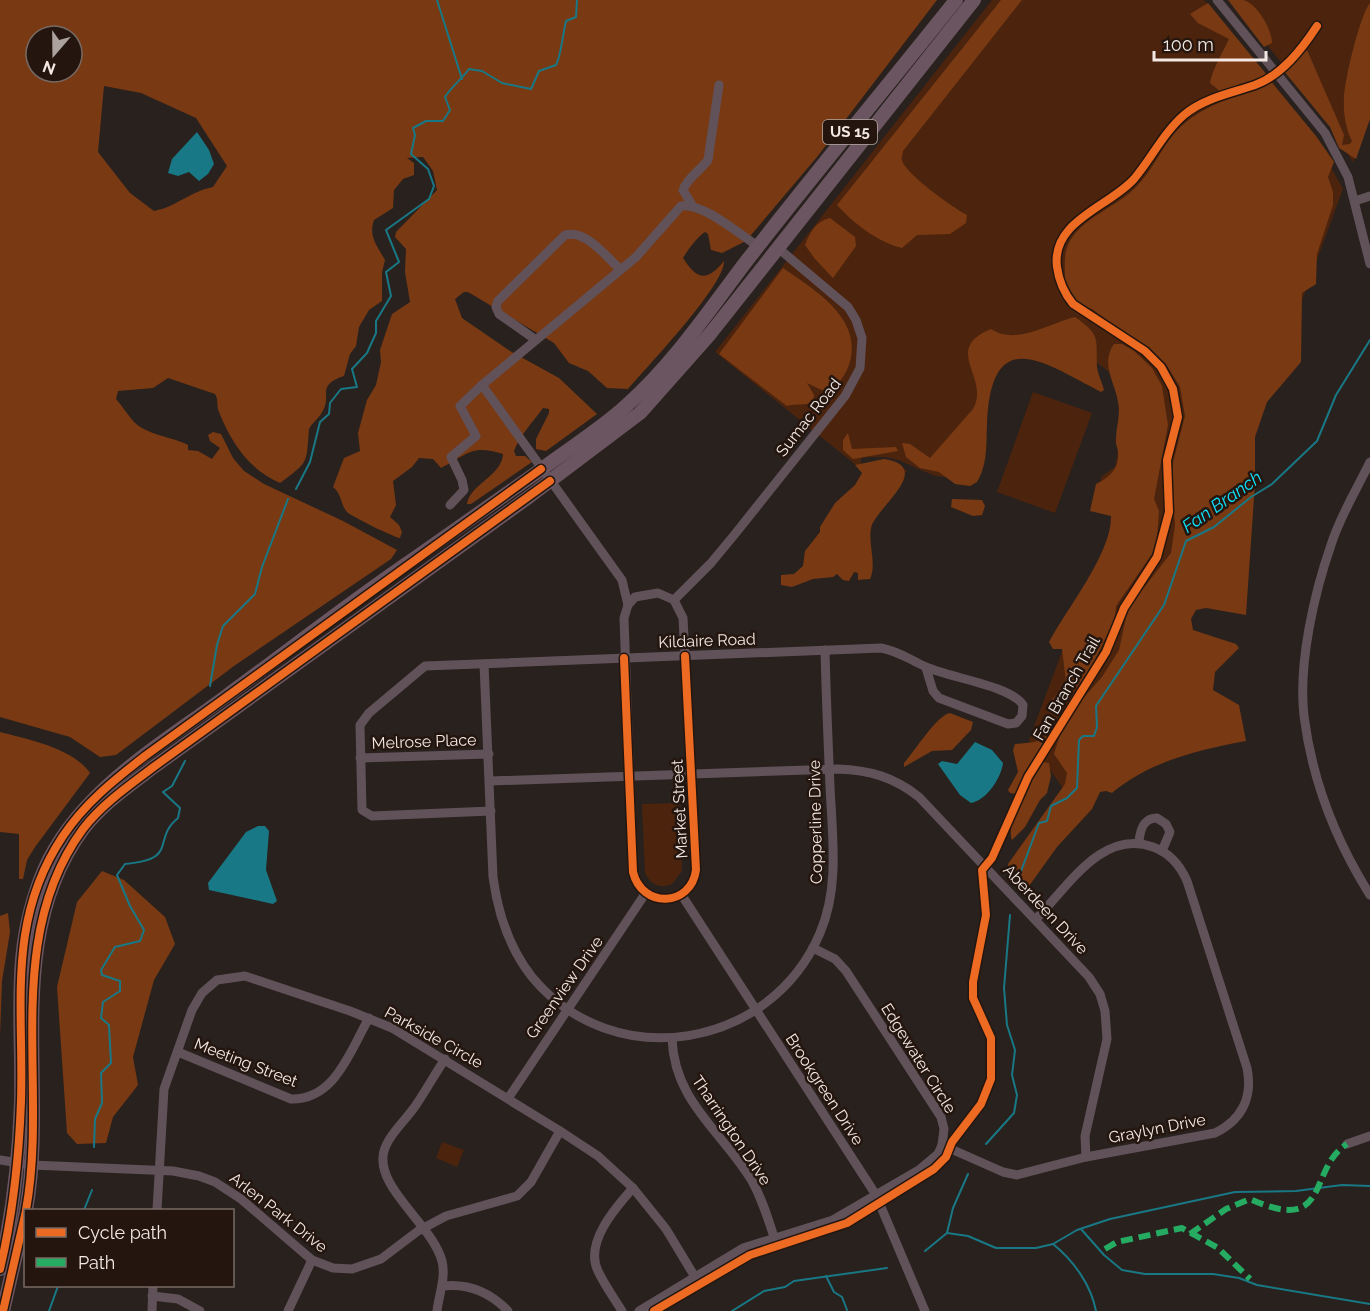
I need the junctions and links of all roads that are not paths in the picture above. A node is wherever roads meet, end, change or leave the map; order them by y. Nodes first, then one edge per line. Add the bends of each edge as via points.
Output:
1 (956, 0) edge
2 (974, 0) edge
3 (1217, 0) edge
4 (719, 85) dead end
5 (1370, 196) edge
6 (1355, 201) junction
7 (692, 205) junction
8 (759, 247) junction
9 (778, 248) junction
10 (1370, 264) edge
11 (620, 269) junction
12 (536, 340) junction
13 (482, 385) junction
14 (1370, 462) edge
15 (541, 469) junction
16 (550, 481) junction
17 (450, 505) dead end
18 (622, 580) junction
19 (647, 593) junction
20 (674, 600) junction
21 (628, 605) junction
22 (825, 650) junction
23 (685, 656) junction
24 (624, 658) junction
25 (484, 664) junction
26 (926, 668) junction
27 (489, 754) junction
28 (360, 758) junction
29 (830, 769) junction
30 (691, 774) junction
31 (629, 776) junction
32 (490, 781) junction
33 (490, 811) junction
34 (1139, 842) junction
35 (1162, 851) junction
36 (645, 894) junction
37 (681, 894) junction
38 (1370, 895) edge
39 (1036, 919) junction
40 (813, 948) junction
41 (567, 1008) junction
42 (756, 1010) junction
43 (369, 1018) junction
44 (672, 1038) junction
45 (178, 1052) junction
46 (445, 1059) junction
47 (509, 1097) junction
48 (560, 1131) junction
49 (1370, 1136) edge
50 (1347, 1144) dead end
51 (942, 1145) junction
52 (1086, 1157) junction
53 (0, 1160) edge
54 (17, 1163) junction
55 (32, 1165) junction
56 (159, 1171) junction
57 (633, 1188) junction
58 (876, 1195) junction
59 (26, 1209) edge
60 (158, 1209) edge
61 (24, 1220) edge
62 (424, 1227) junction
63 (774, 1237) junction
64 (312, 1260) junction
65 (0, 1269) edge
66 (695, 1277) junction
67 (442, 1286) junction
68 (153, 1287) edge
69 (152, 1296) junction
70 (3, 1311) edge
71 (152, 1311) edge
72 (200, 1311) edge
73 (288, 1311) edge
74 (437, 1311) edge
75 (508, 1311) edge
76 (622, 1311) edge
77 (639, 1311) edge
78 (925, 1311) edge

1 - 8 highway, US 15
2 - 9 highway, US 15
3 - 6 street via 1324,132 1348,177
4 - 7 street via 708,160 683,190
5 - 6 street
6 - 10 street
7 - 8 street
7 - 11 street via 681,206 636,257
8 - 15 highway, US 15 via 664,368 624,408
9 - 16 highway, US 15 via 662,392
9 - 20 street, Sumac Road via 848,307 862,338 860,368 845,396 735,534
11 - 12 street
11 - 12 street via 583,236 566,235 496,307 499,314
12 - 13 street
13 - 15 street
13 - 17 street via 460,406 476,436 452,457 464,490
14 - 38 street via 1331,543 1303,672 1304,715 1322,790 1334,827
15 - 16 street
15 - 54 highway, US 15 via 145,756 94,797 63,835 45,867 31,906 20,965 21,1099
16 - 18 street
16 - 55 highway, US 15 via 155,766 85,827 58,872 33,966
18 - 19 street
18 - 21 street
19 - 20 street via 664,594
19 - 21 street via 635,597
20 - 23 street, Market Street via 683,618
21 - 24 street via 624,618
22 - 23 street, Kildaire Road
22 - 26 street, Kildaire Road via 889,650
22 - 29 street, Copperline Drive
23 - 24 street, Kildaire Road
23 - 30 street, Market Street
24 - 25 street, Kildaire Road
24 - 31 street
25 - 27 street, Copperline Drive
25 - 28 street, Kildaire Road via 433,664 418,670 361,721
26 - 26 street, Kildaire Road via 933,691 945,702 1008,724 1022,717 1023,705 1014,696
27 - 28 street, Melrose Place
27 - 32 street, Copperline Drive
28 - 33 street, Kildaire Road via 362,807 367,815
29 - 30 street, Aberdeen Drive
29 - 39 street, Aberdeen Drive via 872,772 911,791
29 - 40 street, Copperline Drive via 833,877 828,911
30 - 31 street, Aberdeen Drive
30 - 37 street, Market Street via 696,870 694,879
31 - 32 street, Aberdeen Drive
31 - 36 street via 633,872
32 - 33 street, Copperline Drive
33 - 41 street, Copperline Drive via 494,877 503,923 531,975
34 - 35 street, Graylyn Drive
34 - 35 street via 1142,826 1157,818 1170,832
34 - 39 street via 1113,846 1098,855
35 - 52 street, Graylyn Drive via 1178,864 1187,881 1247,1068 1246,1102 1233,1122 1215,1133
36 - 37 street via 666,899
36 - 41 street, Greenview Drive
37 - 42 street, Brookgreen Drive
39 - 52 street, Aberdeen Drive via 1089,977 1105,1011 1107,1039 1085,1136
40 - 42 street, Copperline Drive via 790,982
40 - 51 street, Edgewater Circle via 835,959 846,971 941,1117
41 - 44 street, Copperline Drive via 621,1033
41 - 47 street, Greenview Drive
42 - 44 street, Copperline Drive via 722,1028
42 - 58 street, Brookgreen Drive
43 - 45 street, Parkside Circle via 260,980 245,976 226,978 210,986 196,1001
43 - 45 street, Meeting Street via 332,1082 309,1098 291,1099
43 - 46 street, Parkside Circle
44 - 63 street, Tharrington Drive via 675,1067 683,1088 753,1183
45 - 56 street, Parkside Circle via 164,1089
46 - 47 street, Parkside Circle
46 - 62 street via 383,1155 389,1183
47 - 48 street, Parkside Circle
48 - 57 street, Parkside Circle via 597,1156
48 - 62 street, Arlen Park Drive via 520,1194 446,1216
49 - 50 street
51 - 52 street, Graylyn Drive via 1010,1174 1031,1173
51 - 58 street via 928,1163
53 - 54 street, Arlen Park Drive
54 - 55 street, Arlen Park Drive
54 - 65 highway, US 15
55 - 56 street, Arlen Park Drive
55 - 59 highway, US 15
56 - 60 street
56 - 64 street, Arlen Park Drive via 199,1176 229,1190
57 - 66 street, Parkside Circle via 666,1229
57 - 76 street via 602,1232 594,1255 597,1270
58 - 63 street via 833,1220
58 - 78 street, Brookgreen Drive
61 - 70 highway, US 15
62 - 64 street, Arlen Park Drive via 381,1259 360,1268 333,1268
62 - 67 street via 442,1261
63 - 66 street via 743,1248
64 - 73 street
66 - 77 street
67 - 74 street
67 - 75 street via 480,1290
68 - 69 street
69 - 71 street
69 - 72 street via 178,1299

